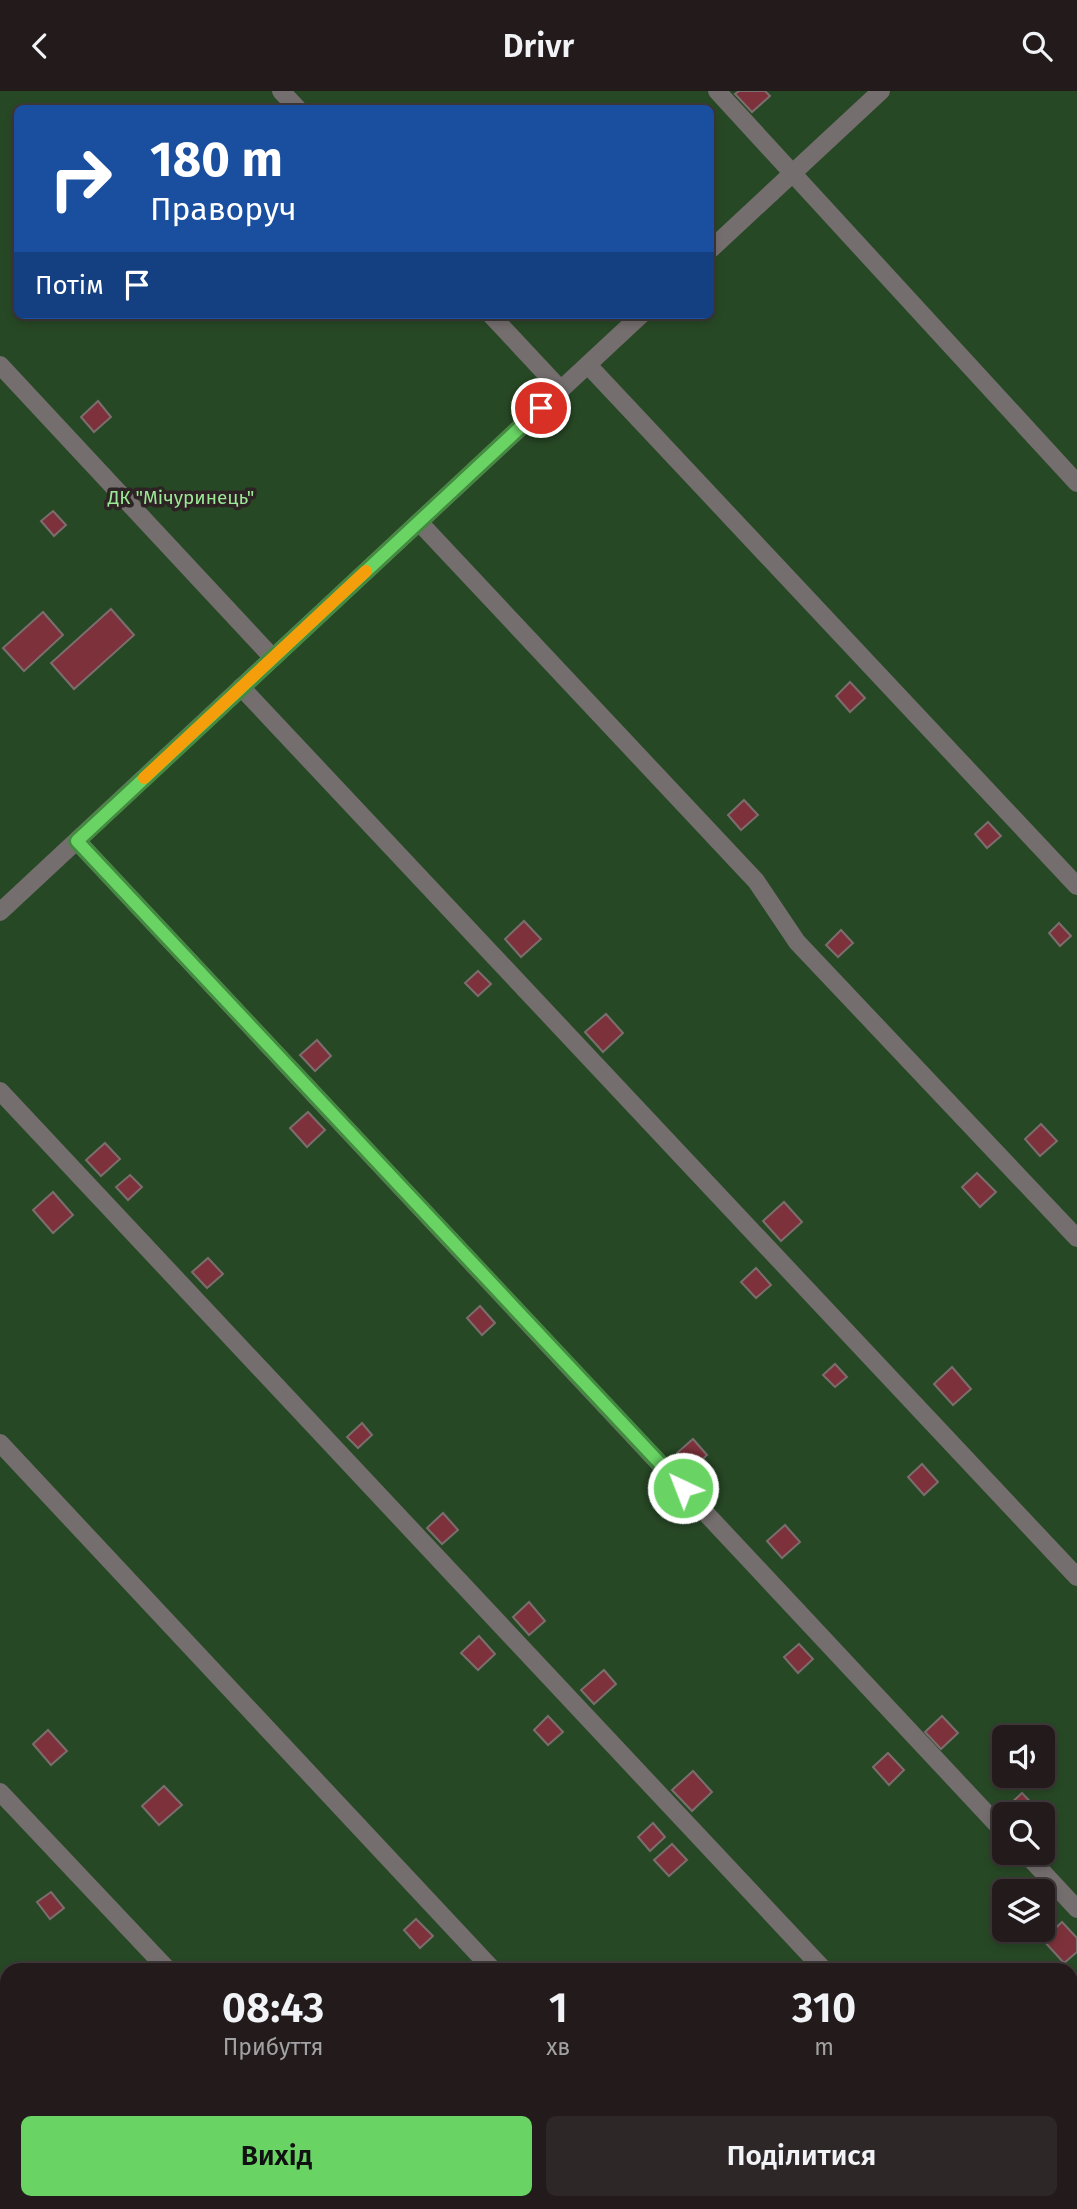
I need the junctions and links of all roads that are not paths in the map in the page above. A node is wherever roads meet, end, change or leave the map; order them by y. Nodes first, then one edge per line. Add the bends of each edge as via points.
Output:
1 (281, 91) edge
2 (717, 91) edge
3 (881, 91) edge
4 (294, 105) edge
5 (792, 174) junction
6 (714, 246) edge
7 (495, 319) edge
8 (637, 319) edge
9 (0, 365) edge
10 (588, 365) junction
11 (561, 390) junction
12 (1077, 483) edge
13 (419, 522) junction
14 (273, 658) junction
15 (242, 687) junction
16 (77, 841) junction
17 (1077, 886) edge
18 (0, 912) edge
19 (0, 1091) edge
20 (1077, 1238) edge
21 (0, 1443) edge
22 (1077, 1577) edge
23 (0, 1792) edge
24 (992, 1819) edge
25 (1036, 1865) edge
26 (1077, 1909) edge
27 (161, 1963) edge
28 (487, 1963) edge
29 (818, 1963) edge

1 - 4 lane
2 - 5 lane
3 - 5 lane
5 - 6 lane
5 - 12 lane
7 - 11 lane
8 - 10 lane
9 - 14 lane
10 - 11 lane
10 - 17 lane
11 - 13 lane
13 - 14 lane
13 - 20 lane via 756,881 797,942
14 - 15 lane
15 - 16 lane
15 - 22 lane
16 - 18 lane
16 - 24 lane
19 - 29 lane
21 - 28 lane
23 - 27 lane
25 - 26 lane

